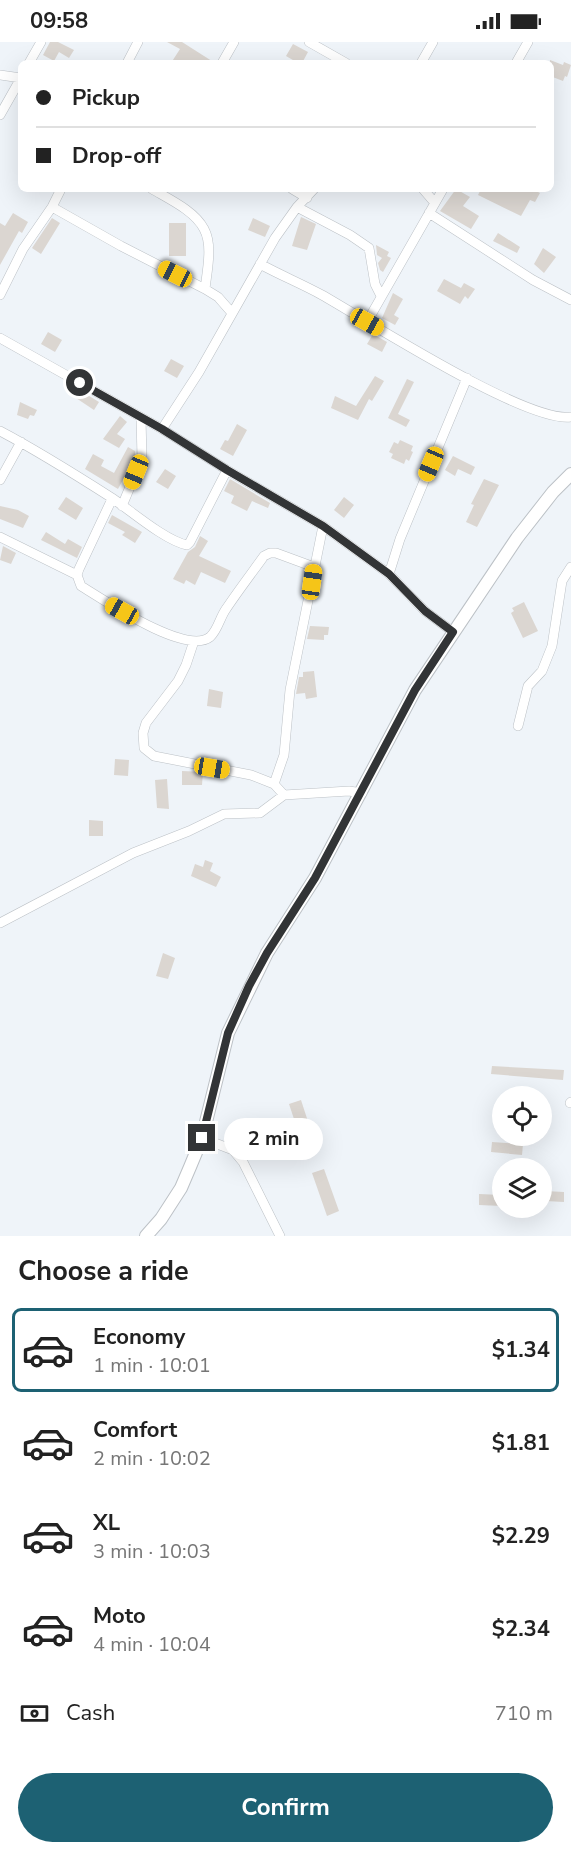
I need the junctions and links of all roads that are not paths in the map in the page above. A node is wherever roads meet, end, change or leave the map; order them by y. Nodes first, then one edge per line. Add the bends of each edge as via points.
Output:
1 (40, 42) edge
2 (138, 42) edge
3 (234, 42) edge
4 (309, 42) edge
5 (334, 42) edge
6 (433, 42) edge
7 (528, 42) edge
8 (328, 52) junction
9 (31, 60) edge
10 (129, 60) edge
11 (224, 60) edge
12 (341, 60) edge
13 (423, 60) edge
14 (518, 60) edge
15 (0, 75) edge
16 (18, 78) edge
17 (18, 83) edge
18 (0, 115) edge
19 (59, 192) edge
20 (157, 192) edge
21 (297, 192) edge
22 (312, 192) edge
23 (426, 192) edge
24 (441, 192) edge
25 (307, 198) junction
26 (435, 203) junction
27 (51, 207) junction
28 (297, 207) junction
29 (429, 213) junction
30 (260, 264) junction
31 (205, 289) junction
32 (0, 295) edge
33 (381, 296) junction
34 (571, 300) edge
35 (232, 313) junction
36 (367, 322) junction
37 (0, 338) edge
38 (467, 378) junction
39 (571, 417) edge
40 (141, 418) junction
41 (162, 429) junction
42 (0, 431) edge
43 (21, 442) junction
44 (227, 470) junction
45 (571, 474) edge
46 (0, 480) edge
47 (112, 499) junction
48 (122, 506) junction
49 (323, 526) junction
50 (0, 537) edge
51 (314, 567) junction
52 (571, 567) edge
53 (389, 574) junction
54 (78, 575) junction
55 (453, 632) junction
56 (194, 641) junction
57 (518, 726) dead end
58 (274, 784) junction
59 (362, 793) junction
60 (285, 795) junction
61 (0, 922) edge
62 (202, 1138) junction
63 (146, 1236) edge
64 (280, 1236) edge

1 - 9 street
2 - 10 street
3 - 11 street
4 - 8 street
5 - 8 street
6 - 13 street
7 - 14 street
8 - 12 street
15 - 16 street
17 - 18 street
19 - 27 street
20 - 31 street via 204,229
21 - 25 street
22 - 25 street
23 - 26 street
24 - 26 street
25 - 28 street
26 - 29 street
27 - 31 street
27 - 32 street via 23,249
28 - 30 street
28 - 33 street via 369,248 375,285
29 - 33 street
29 - 34 street
30 - 35 street
30 - 36 street
31 - 35 street
33 - 36 street
35 - 41 street
36 - 38 street
37 - 40 street
38 - 39 street via 550,416
38 - 53 street
40 - 41 street
40 - 48 street via 142,458
41 - 44 street
42 - 43 street
43 - 46 street
43 - 47 street
44 - 48 street via 187,545
44 - 49 street
45 - 55 main road via 516,538
47 - 48 street
47 - 54 street
49 - 51 street
49 - 53 street
50 - 54 street
51 - 56 street via 276,553 264,556 212,635
51 - 58 street via 290,690 284,756
52 - 57 street via 562,581 552,646 542,671 528,686
53 - 55 street via 425,611
54 - 56 street via 81,586 116,607 155,629
55 - 59 main road via 415,690
56 - 58 street via 177,681 146,723 142,733 144,748 154,756 251,775
58 - 60 street
59 - 60 street
59 - 62 main road via 267,953 228,1033
60 - 61 street via 260,813 224,814 133,853
62 - 63 main road via 181,1188
62 - 64 street via 233,1150 243,1162

